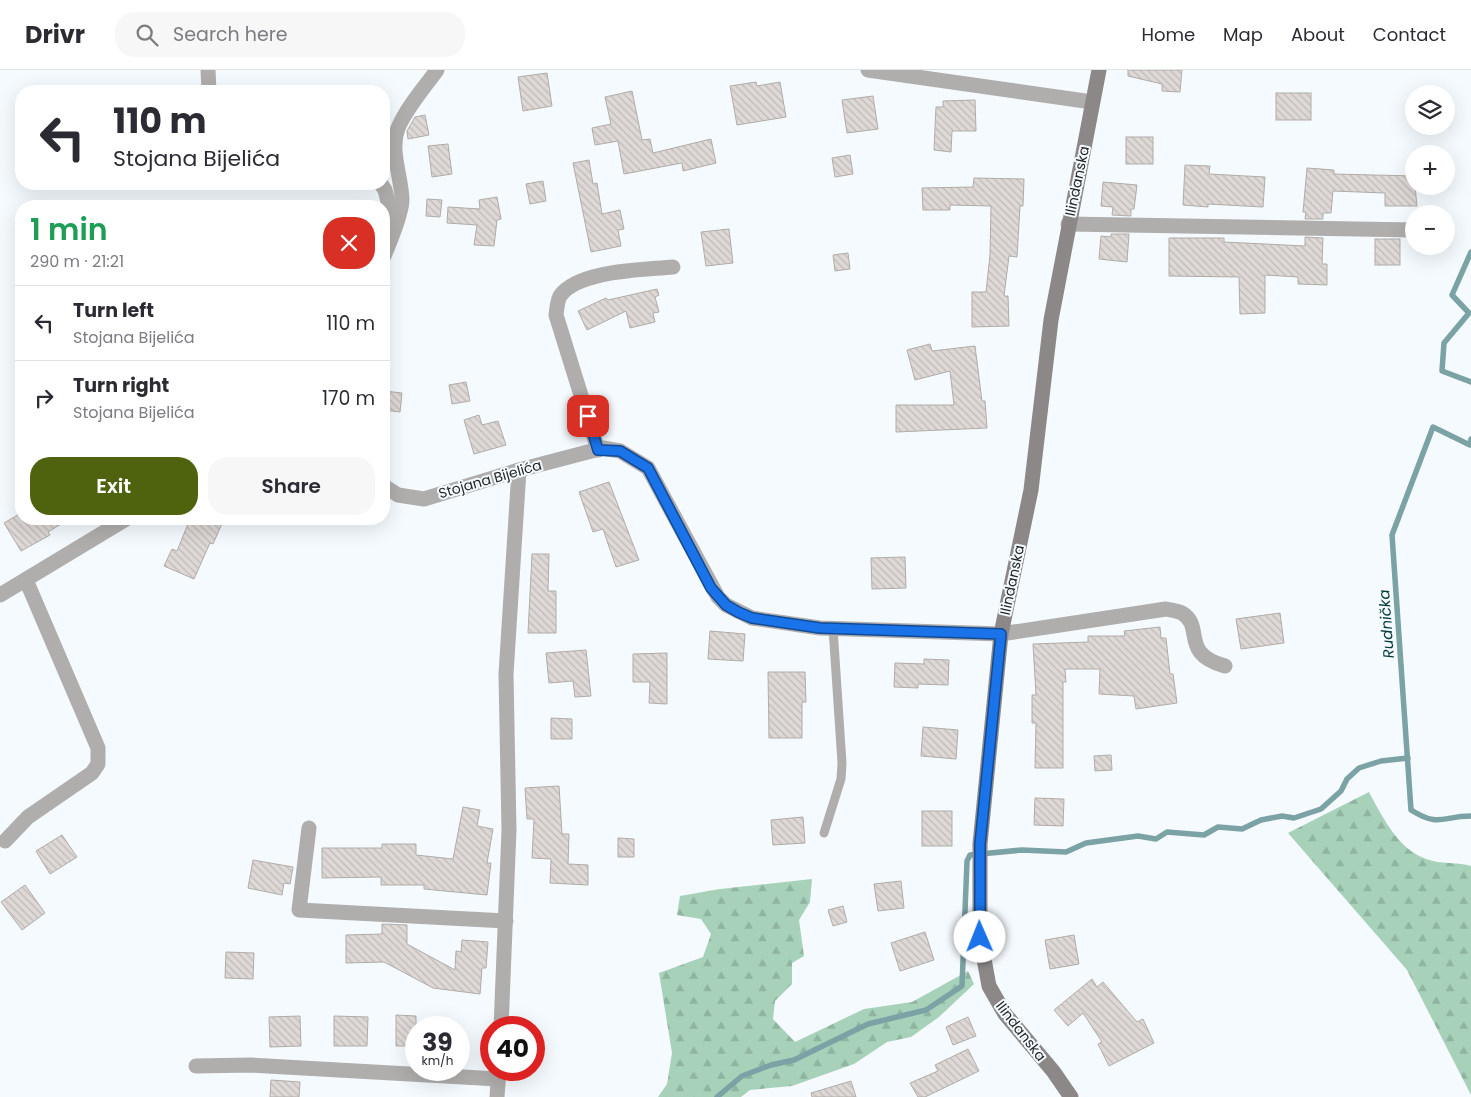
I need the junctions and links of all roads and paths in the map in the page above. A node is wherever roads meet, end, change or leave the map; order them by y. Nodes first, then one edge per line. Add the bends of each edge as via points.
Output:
1 (208, 70) edge
2 (437, 70) edge
3 (868, 70) edge
4 (1098, 70) edge
5 (209, 85) edge
6 (1092, 102) junction
7 (390, 211) edge
8 (1068, 224) junction
9 (394, 227) junction
10 (1405, 230) edge
11 (390, 239) edge
12 (673, 268) dead end
13 (598, 450) junction
14 (519, 470) junction
15 (390, 489) edge
16 (116, 525) edge
17 (26, 580) junction
18 (0, 595) edge
19 (833, 628) junction
20 (1001, 634) junction
21 (1225, 666) dead end
22 (309, 828) dead end
23 (824, 833) dead end
24 (5, 841) dead end
25 (506, 921) junction
26 (502, 1016) edge
27 (196, 1066) dead end
28 (480, 1073) edge
29 (498, 1081) edge
30 (497, 1097) edge
31 (1071, 1097) edge

1 - 5 street
2 - 9 street via 398,129 394,152 402,203
3 - 6 street
4 - 6 street, Ilindanska
6 - 8 street, Ilindanska
7 - 9 street
8 - 10 street
8 - 20 street, Ilindanska via 1051,320 1031,490
9 - 11 street
12 - 13 street via 630,271 580,280 559,298 556,315
13 - 14 street, Stojana Bijelića
13 - 19 street, Stojana Bijelića via 620,451 648,468 711,588 726,605 752,618
14 - 15 street, Stojana Bijelića via 424,498
14 - 25 street via 506,674 509,830
16 - 17 street
17 - 18 street
17 - 24 street via 98,748 98,764 92,773 28,817
19 - 20 street, Stojana Bijelića
19 - 23 lane via 842,763 841,779
20 - 21 street, Stojana Bijelića via 1166,609 1187,617 1197,650
20 - 31 street, Ilindanska via 980,844 980,937 988,986 1005,1014
22 - 25 street via 298,910
25 - 26 street
27 - 28 street
29 - 30 street

